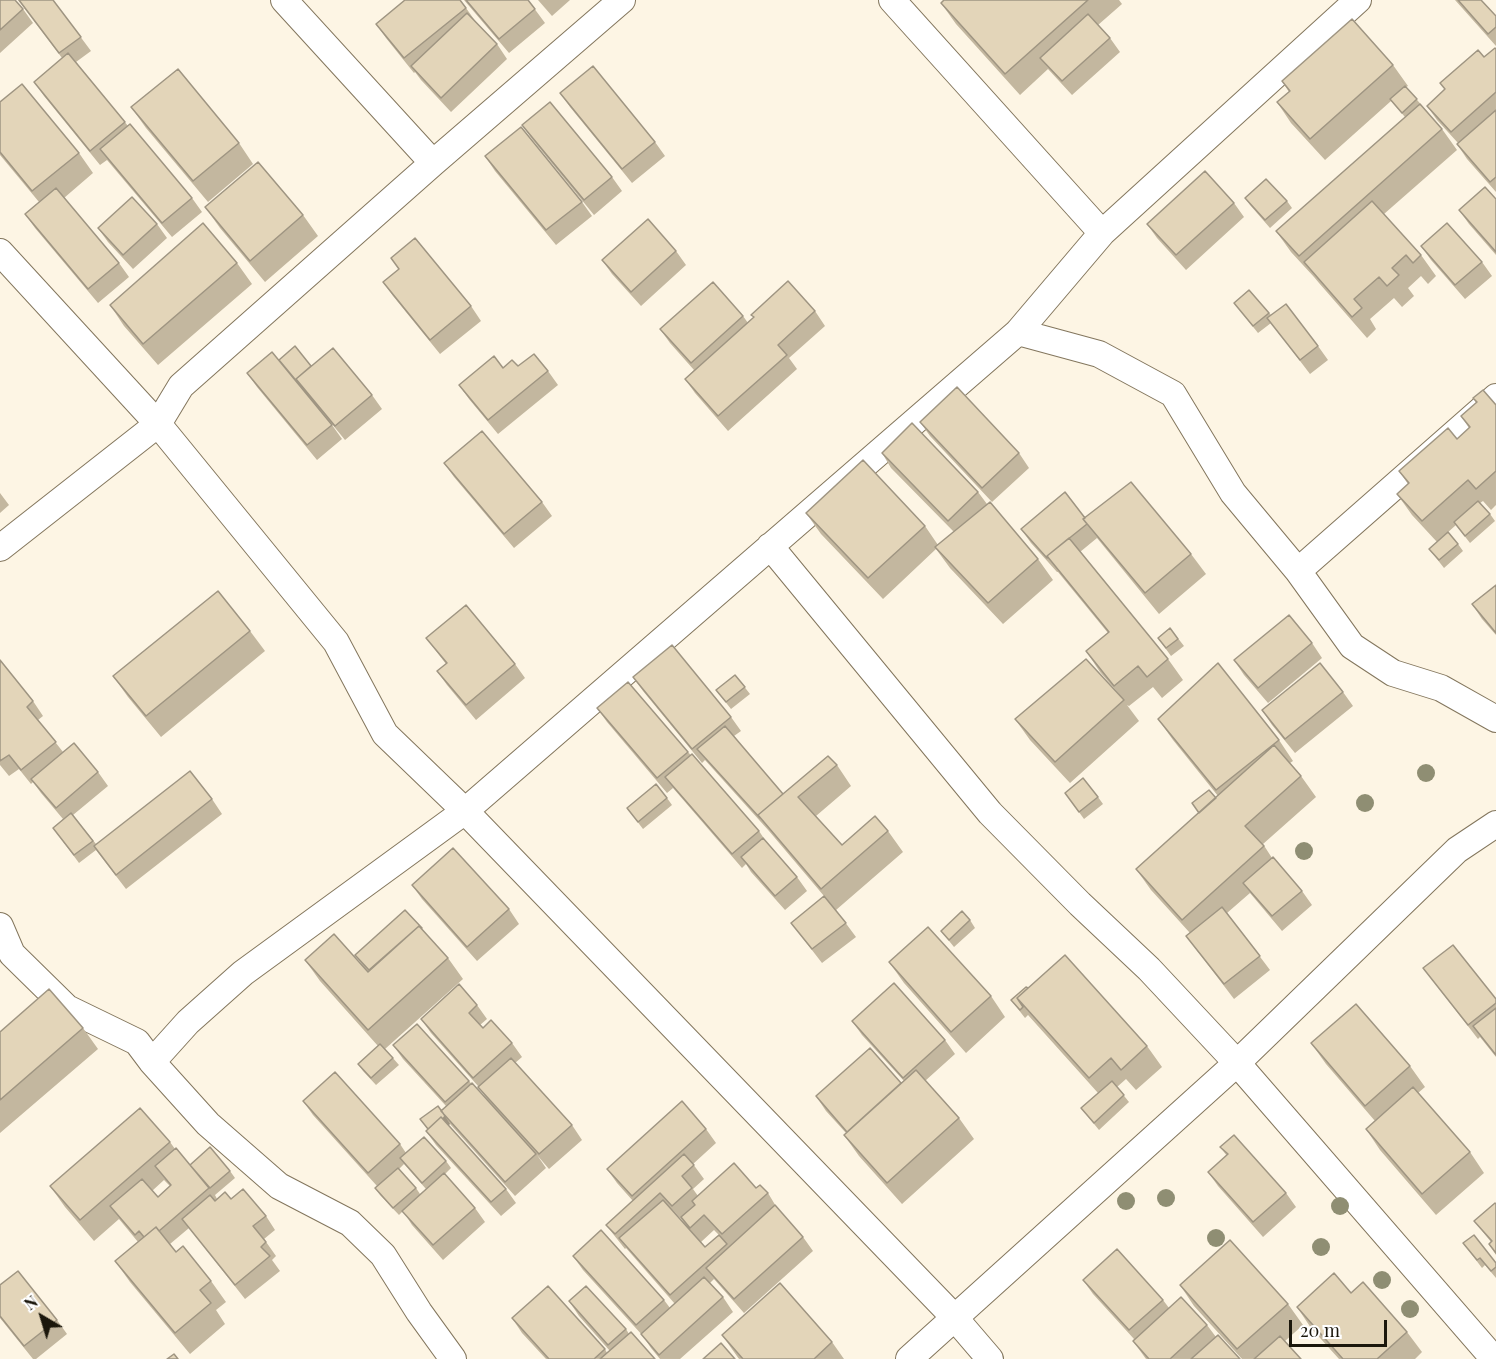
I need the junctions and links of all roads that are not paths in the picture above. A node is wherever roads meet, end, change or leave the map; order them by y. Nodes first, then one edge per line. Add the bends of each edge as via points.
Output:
1 (284, 0) edge
2 (622, 0) edge
3 (892, 0) edge
4 (1358, 0) edge
5 (433, 163) junction
6 (1102, 233) junction
7 (0, 252) edge
8 (1018, 332) junction
9 (1496, 397) edge
10 (158, 424) junction
11 (770, 546) junction
12 (0, 548) edge
13 (1298, 571) junction
14 (1496, 719) edge
15 (465, 811) junction
16 (1496, 825) edge
17 (0, 926) edge
18 (152, 1062) junction
19 (1237, 1063) junction
20 (954, 1317) junction
21 (453, 1359) edge
22 (909, 1359) edge
23 (990, 1359) edge
24 (1494, 1359) edge

1 - 5 street
2 - 5 street
3 - 6 street
4 - 6 street
5 - 10 street via 182,386
6 - 8 street
7 - 10 street
8 - 11 street
8 - 13 street via 1099,354 1173,394 1233,493
9 - 13 street
10 - 12 street
10 - 15 street via 336,642 385,734
11 - 15 street
11 - 19 street via 990,813 1149,969
13 - 14 street via 1352,646 1392,673 1441,688
15 - 18 street via 243,973 188,1022
15 - 20 street
16 - 19 street via 1457,850
17 - 18 street via 12,954 67,1008 137,1042
18 - 21 street via 208,1124 279,1186 350,1223 383,1255
19 - 20 street
19 - 24 street
20 - 22 street
20 - 23 street

